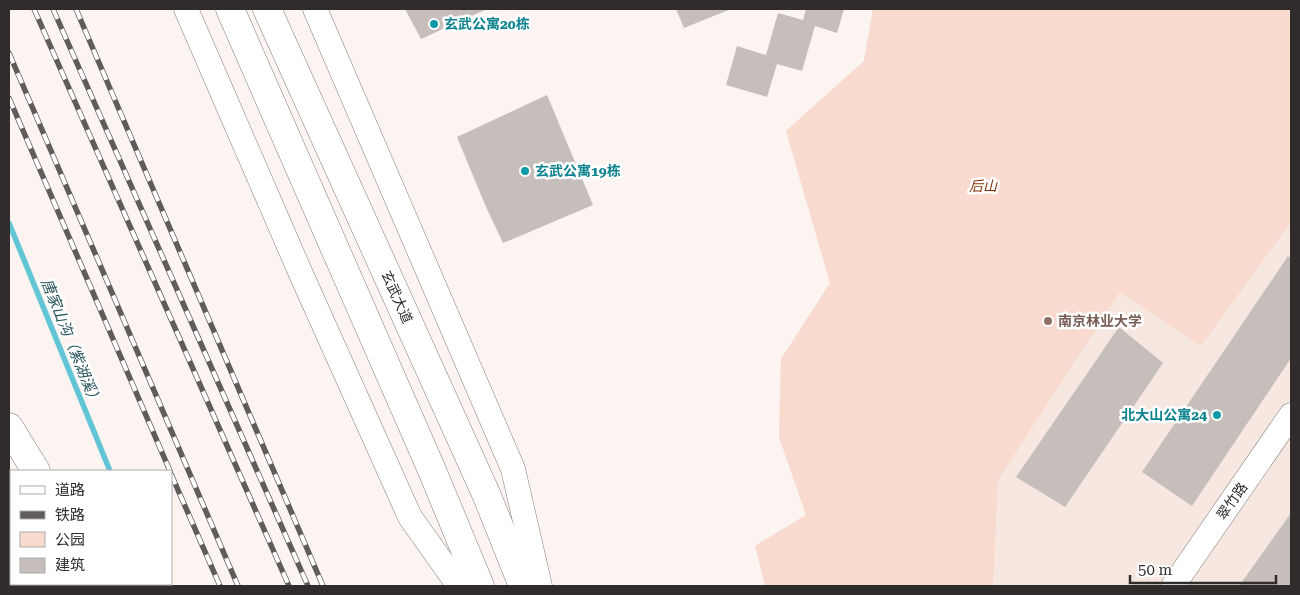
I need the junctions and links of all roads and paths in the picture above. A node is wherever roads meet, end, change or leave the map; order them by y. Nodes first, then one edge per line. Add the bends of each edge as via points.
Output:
1 (186, 9) edge
2 (230, 9) edge
3 (267, 9) edge
4 (315, 9) edge
5 (1291, 418) edge
6 (9, 427) edge
7 (35, 470) edge
8 (459, 586) edge
9 (480, 586) edge
10 (523, 586) edge
11 (540, 586) edge
12 (1173, 586) edge

1 - 8 street via 410,517
2 - 9 main road
3 - 10 main road, 玄武大道 via 486,496
4 - 11 street via 513,468
5 - 12 street, 翠竹路
6 - 7 main road

